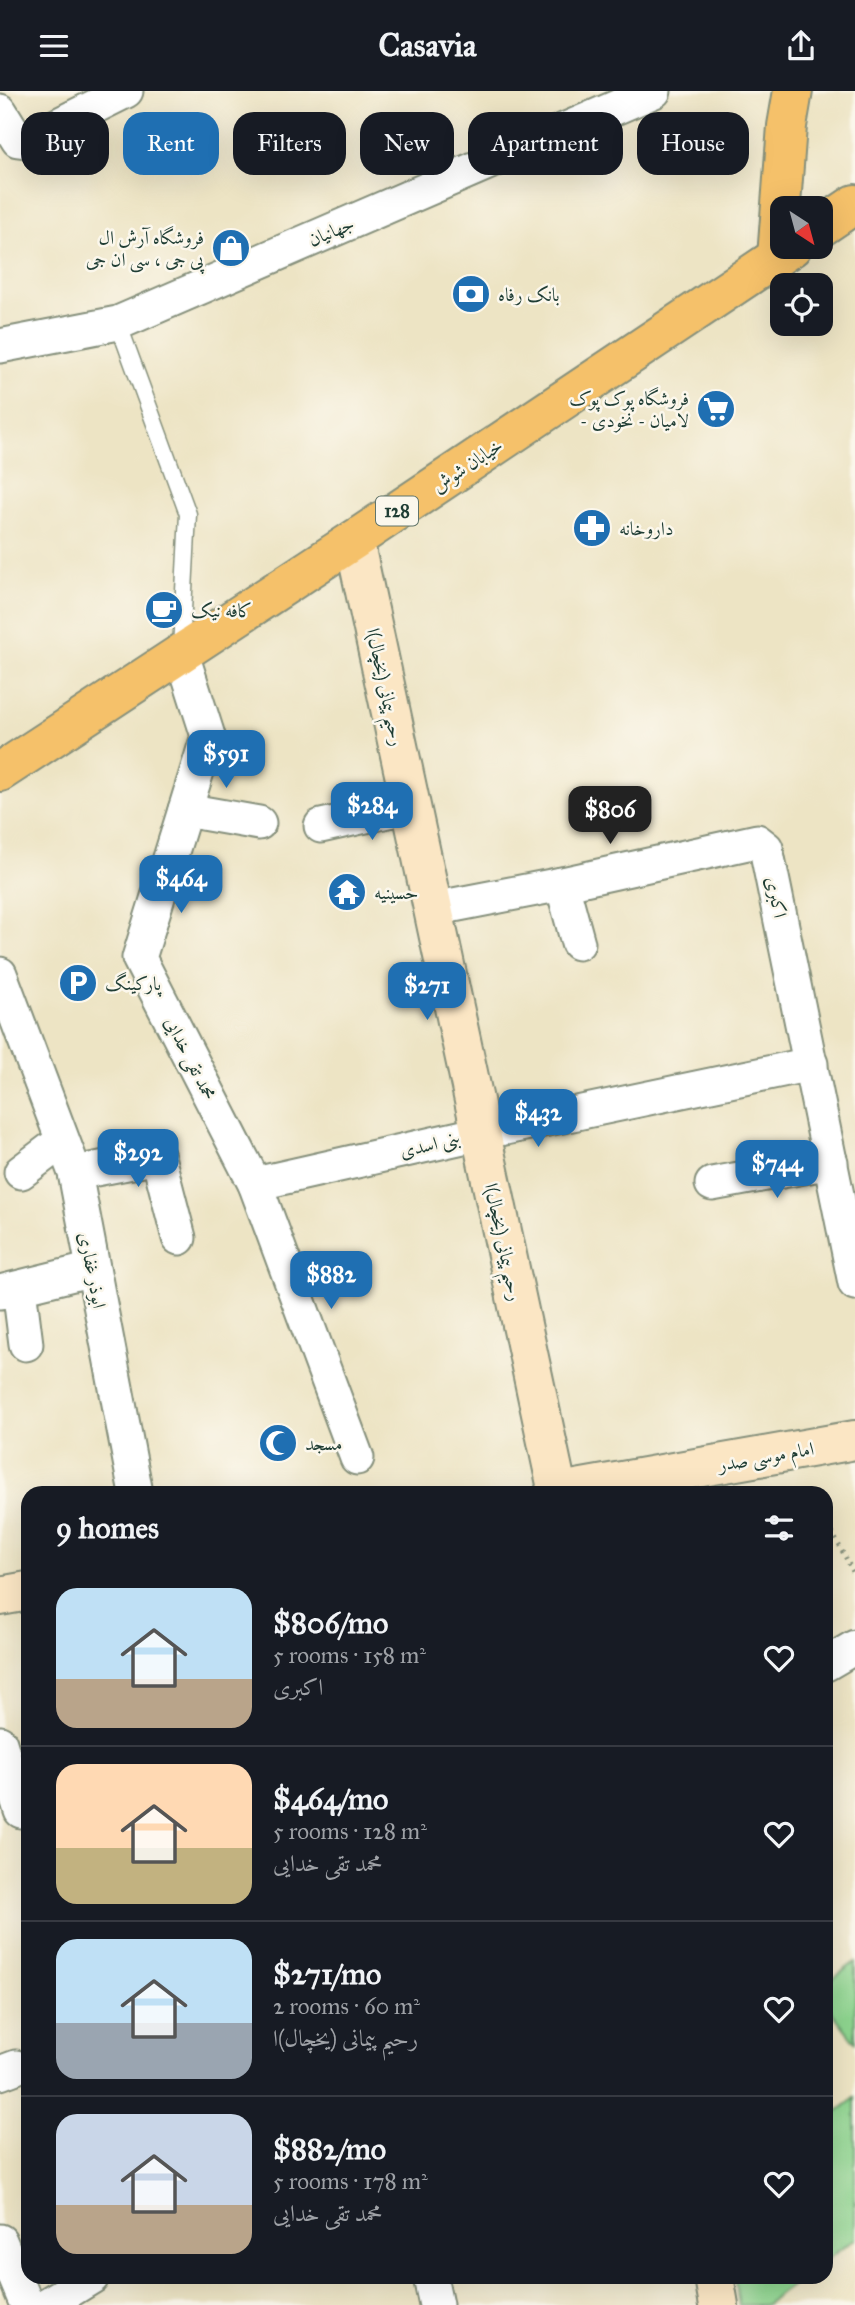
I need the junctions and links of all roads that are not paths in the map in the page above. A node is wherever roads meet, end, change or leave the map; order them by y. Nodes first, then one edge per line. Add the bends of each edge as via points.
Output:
1 (126, 91) edge
2 (654, 91) edge
3 (793, 91) edge
4 (0, 111) edge
5 (785, 196) edge
6 (855, 204) edge
7 (833, 219) edge
8 (774, 259) edge
9 (118, 323) junction
10 (0, 346) edge
11 (354, 540) junction
12 (181, 651) junction
13 (0, 772) edge
14 (411, 806) junction
15 (185, 810) junction
16 (259, 823) dead end
17 (321, 826) dead end
18 (562, 884) junction
19 (433, 909) junction
20 (578, 943) dead end
21 (0, 974) edge
22 (811, 1064) junction
23 (481, 1133) junction
24 (62, 1141) junction
25 (831, 1162) junction
26 (21, 1172) dead end
27 (75, 1173) junction
28 (255, 1184) junction
29 (712, 1184) dead end
30 (179, 1238) dead end
31 (93, 1269) junction
32 (855, 1283) edge
33 (9, 1290) edge
34 (26, 1344) dead end
35 (855, 1440) edge
36 (357, 1458) dead end
37 (135, 1486) edge
38 (555, 1486) edge
39 (595, 1486) edge
40 (21, 1592) edge
41 (0, 1596) edge
42 (855, 1647) edge
43 (833, 1660) edge
44 (0, 1743) edge
45 (21, 1811) dead end
46 (0, 2241) edge
47 (80, 2284) edge
48 (432, 2284) edge
49 (715, 2284) edge
50 (27, 2305) edge
51 (46, 2305) edge
52 (436, 2305) edge
53 (719, 2305) edge

1 - 4 street via 26,141 18,140
2 - 9 street, جهانیان
3 - 5 main road via 787,125
6 - 7 main road
8 - 11 main road, خیابان شوش / 128
9 - 10 street, جهانیان
9 - 12 lane via 188,514
11 - 12 main road, خیابان شوش / 128
11 - 14 street, رحیم پیمانی (یخچال)ا
12 - 13 main road, خیابان شوش / 128
12 - 15 street, محمد تقی خدایی via 208,736
14 - 17 street
14 - 19 street, رحیم پیمانی (یخچال)ا
15 - 16 street
15 - 28 street, محمد تقی خدایی via 139,958
18 - 19 street, اکبری
18 - 20 street
18 - 22 street, اکبری via 762,843
19 - 23 street, رحیم پیمانی (یخچال)ا
21 - 24 street, ابوذر غفاری
22 - 23 street, بنی اسدی
22 - 25 street, اکبری
23 - 28 street, بنی اسدی
23 - 38 street, رحیم پیمانی (یخچال)ا
24 - 26 street
24 - 27 street, ابوذر غفاری
25 - 29 street
25 - 32 street, اکبری
27 - 30 street via 158,1157
27 - 31 street, ابوذر غفاری
28 - 36 street, محمد تقی خدایی
31 - 33 street
31 - 37 street, ابوذر غفاری
33 - 34 street
35 - 39 street, امام موسی صدر
40 - 41 street
42 - 43 street
44 - 45 street
46 - 50 street
47 - 51 street
48 - 52 street
49 - 53 street

